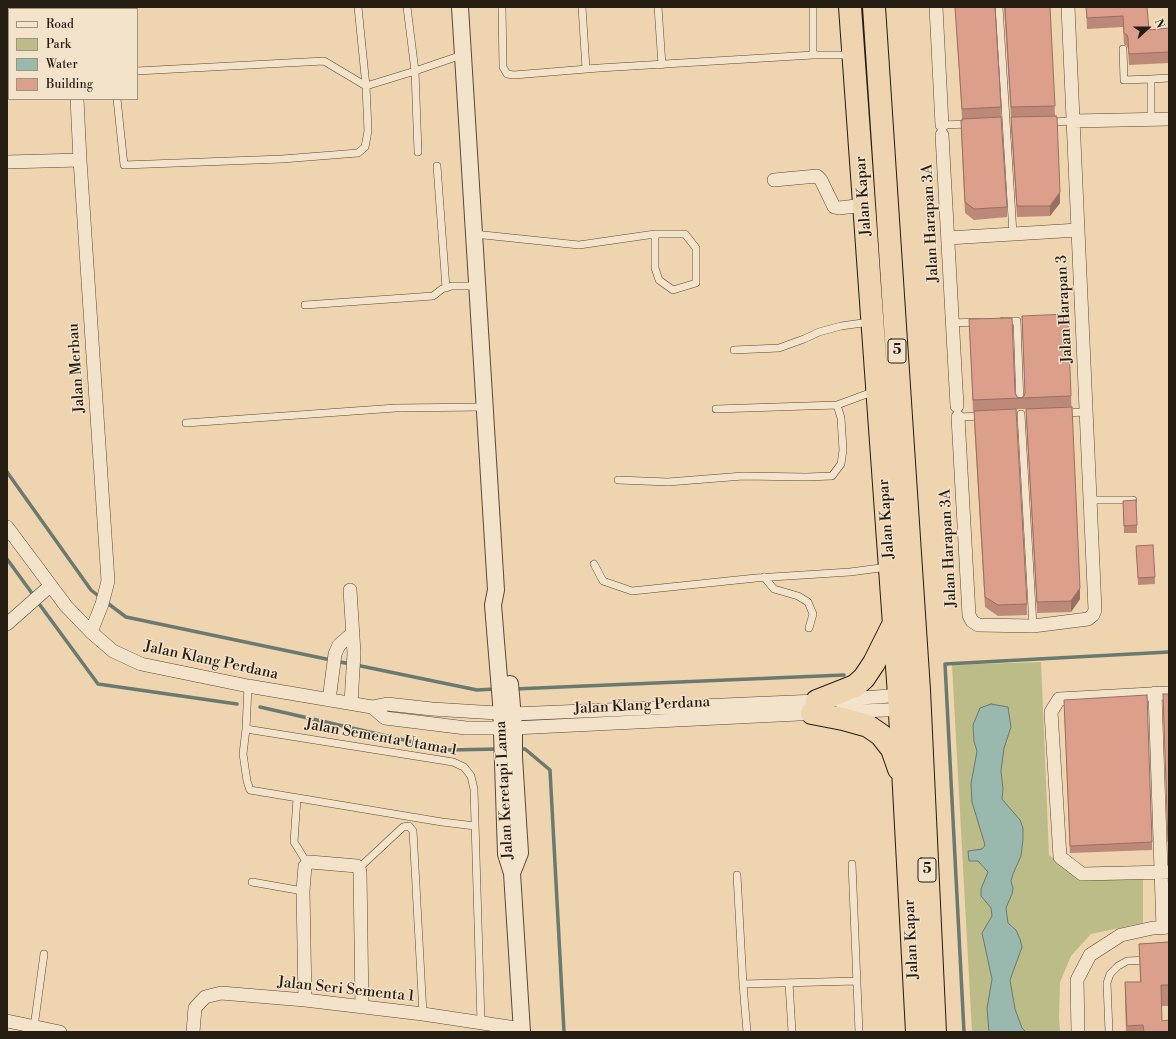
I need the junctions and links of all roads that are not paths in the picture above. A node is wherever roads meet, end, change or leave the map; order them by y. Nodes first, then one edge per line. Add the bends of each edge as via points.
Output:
1 (358, 7) edge
2 (407, 7) edge
3 (460, 7) edge
4 (502, 7) edge
5 (582, 7) edge
6 (658, 7) edge
7 (812, 7) edge
8 (850, 7) edge
9 (874, 7) edge
10 (936, 7) edge
11 (1000, 7) edge
12 (1068, 7) edge
13 (7, 18) edge
14 (8, 36) edge
15 (1123, 49) dead end
16 (462, 55) junction
17 (813, 55) junction
18 (853, 55) junction
19 (662, 64) junction
20 (586, 69) junction
21 (138, 71) edge
22 (415, 71) junction
23 (1169, 78) edge
24 (1151, 79) junction
25 (366, 86) junction
26 (77, 100) edge
27 (117, 100) edge
28 (1169, 119) edge
29 (1150, 120) junction
30 (1073, 121) junction
31 (1043, 122) edge
32 (978, 124) edge
33 (942, 130) junction
34 (418, 152) dead end
35 (80, 160) junction
36 (7, 162) edge
37 (437, 166) dead end
38 (774, 180) dead end
39 (865, 205) junction
40 (1078, 230) junction
41 (474, 234) junction
42 (655, 234) junction
43 (1013, 234) junction
44 (948, 238) junction
45 (477, 286) junction
46 (446, 288) junction
47 (305, 305) dead end
48 (873, 321) junction
49 (953, 323) junction
50 (734, 350) dead end
51 (878, 390) junction
52 (1020, 404) edge
53 (837, 405) junction
54 (484, 407) junction
55 (716, 409) dead end
56 (958, 411) junction
57 (1086, 412) junction
58 (1057, 413) edge
59 (1013, 415) edge
60 (989, 416) edge
61 (186, 423) dead end
62 (618, 480) dead end
63 (1090, 500) junction
64 (1133, 500) edge
65 (7, 526) edge
66 (594, 564) dead end
67 (890, 567) junction
68 (764, 577) junction
69 (50, 586) junction
70 (350, 590) dead end
71 (1095, 610) joint
72 (7, 624) edge
73 (894, 624) junction
74 (1033, 626) junction
75 (809, 628) dead end
76 (91, 632) junction
77 (353, 633) junction
78 (248, 686) junction
79 (1155, 693) junction
80 (1169, 693) edge
81 (329, 700) junction
82 (909, 702) junction
83 (351, 703) junction
84 (815, 707) junction
85 (507, 721) junction
86 (246, 729) junction
87 (904, 785) junction
88 (297, 798) junction
89 (410, 817) junction
90 (409, 826) junction
91 (475, 826) junction
92 (307, 863) junction
93 (852, 864) dead end
94 (359, 868) junction
95 (1165, 872) edge
96 (737, 875) dead end
97 (252, 882) dead end
98 (304, 891) junction
99 (1166, 927) edge
100 (44, 954) dead end
101 (1155, 959) edge
102 (857, 981) junction
103 (789, 983) junction
104 (743, 984) junction
105 (305, 1000) junction
106 (362, 1007) junction
107 (423, 1014) junction
108 (7, 1022) edge
109 (481, 1023) junction
110 (40, 1029) edge
111 (522, 1030) edge
112 (60, 1032) edge
113 (193, 1032) edge
114 (747, 1032) edge
115 (792, 1032) edge
116 (859, 1032) edge
117 (917, 1032) edge
118 (934, 1032) edge
119 (1078, 1032) edge
120 (1108, 1032) edge

1 - 25 lane
2 - 22 lane
3 - 16 street, Jalan Keretapi Lama
4 - 20 lane via 503,67 507,74
5 - 20 lane
6 - 19 lane
7 - 17 lane
8 - 18 highway, Jalan Kapar / 5
9 - 82 highway, Jalan Kapar / 5
10 - 33 street, Jalan Harapan 3A
11 - 43 lane
12 - 30 street, Jalan Harapan 3
13 - 14 lane
15 - 24 lane via 1124,80
16 - 22 lane
16 - 41 street, Jalan Keretapi Lama
17 - 18 lane
17 - 19 lane
18 - 39 highway, Jalan Kapar / 5
19 - 20 lane
21 - 25 lane via 324,61
22 - 25 lane
22 - 34 lane
23 - 24 lane
24 - 29 lane
25 - 27 lane via 368,131 365,147 358,153 282,159 124,165
26 - 35 street, Jalan Merbau
28 - 29 street
29 - 30 street
30 - 31 lane
30 - 40 street, Jalan Harapan 3
32 - 33 lane
33 - 44 street, Jalan Harapan 3A
35 - 36 street
35 - 76 street, Jalan Merbau via 108,581
37 - 46 lane
38 - 39 street via 817,176 834,207
39 - 48 highway, Jalan Kapar / 5
40 - 43 street
40 - 57 street, Jalan Harapan 3
41 - 42 lane via 579,245
41 - 45 street, Jalan Keretapi Lama
42 - 42 lane via 685,234 696,248 696,283 672,290 659,280 655,268
43 - 44 street
44 - 49 street, Jalan Harapan 3A
45 - 46 lane
45 - 54 street, Jalan Keretapi Lama
46 - 47 lane via 433,296
48 - 50 lane via 819,332 779,348
48 - 51 highway, Jalan Kapar / 5
49 - 52 lane via 1017,321
49 - 56 street, Jalan Harapan 3A
51 - 53 lane
51 - 67 highway, Jalan Kapar / 5
53 - 55 lane
53 - 62 lane via 841,418 843,450 841,464 832,476 743,476 668,482
54 - 61 lane via 396,408
54 - 85 street, Jalan Keretapi Lama via 496,590 493,605
56 - 60 lane
56 - 74 street, Jalan Harapan 3A via 969,615 978,625
57 - 58 lane
57 - 63 street, Jalan Harapan 3
59 - 74 lane via 1024,414
63 - 64 lane
63 - 71 street, Jalan Harapan 3
65 - 69 street, Jalan Klang Perdana
66 - 68 lane via 603,581 632,591
67 - 68 lane
67 - 73 highway, Jalan Kapar / 5
68 - 75 lane via 774,589 798,596 808,602 813,614
69 - 72 street
69 - 76 street, Jalan Klang Perdana
70 - 77 street
71 - 74 street, Jalan Harapan 3A via 1088,619
73 - 82 highway, Jalan Kapar / 5
73 - 84 highway via 864,678 855,686
76 - 78 street, Jalan Klang Perdana via 113,651 141,664
77 - 81 street via 339,645 335,654
77 - 83 street
78 - 81 street, Jalan Klang Perdana
78 - 86 lane
79 - 80 street
79 - 95 street
79 - 95 street via 1059,699 1051,712 1060,857 1082,874
81 - 83 street, Jalan Klang Perdana
82 - 84 street, Jalan Klang Perdana
82 - 87 highway, Jalan Kapar / 5
82 - 118 highway, Jalan Kapar / 5
83 - 85 street, Jalan Klang Perdana via 372,707 385,718 466,728
84 - 85 street, Jalan Klang Perdana
84 - 87 highway via 868,726 881,735 892,749
85 - 111 street, Jalan Keretapi Lama via 520,853 512,873
86 - 88 lane via 243,754 250,790
86 - 91 lane, Jalan Sementa Utama 1 via 453,762 464,767 470,776 474,789
87 - 117 highway, Jalan Kapar / 5 via 911,991
88 - 89 lane
88 - 92 lane via 294,842
89 - 90 lane
89 - 91 lane
90 - 94 lane via 403,827
90 - 107 lane via 412,831
91 - 109 lane, Jalan Sementa Utama 1
92 - 94 street
92 - 98 street
93 - 102 lane
94 - 106 street
95 - 99 street
96 - 104 lane
97 - 98 lane
98 - 105 street
99 - 119 street via 1121,935 1090,955 1077,980
100 - 110 lane
101 - 120 lane via 1126,962 1110,974 1107,982
102 - 103 lane
102 - 116 lane
103 - 104 lane
103 - 115 lane
104 - 114 lane
105 - 106 street, Jalan Seri Sementa 1
105 - 113 street, Jalan Seri Sementa 1 via 221,993 205,997 195,1008
106 - 107 street, Jalan Seri Sementa 1
107 - 109 street, Jalan Seri Sementa 1
108 - 110 street
109 - 111 street, Jalan Seri Sementa 1
110 - 112 street

